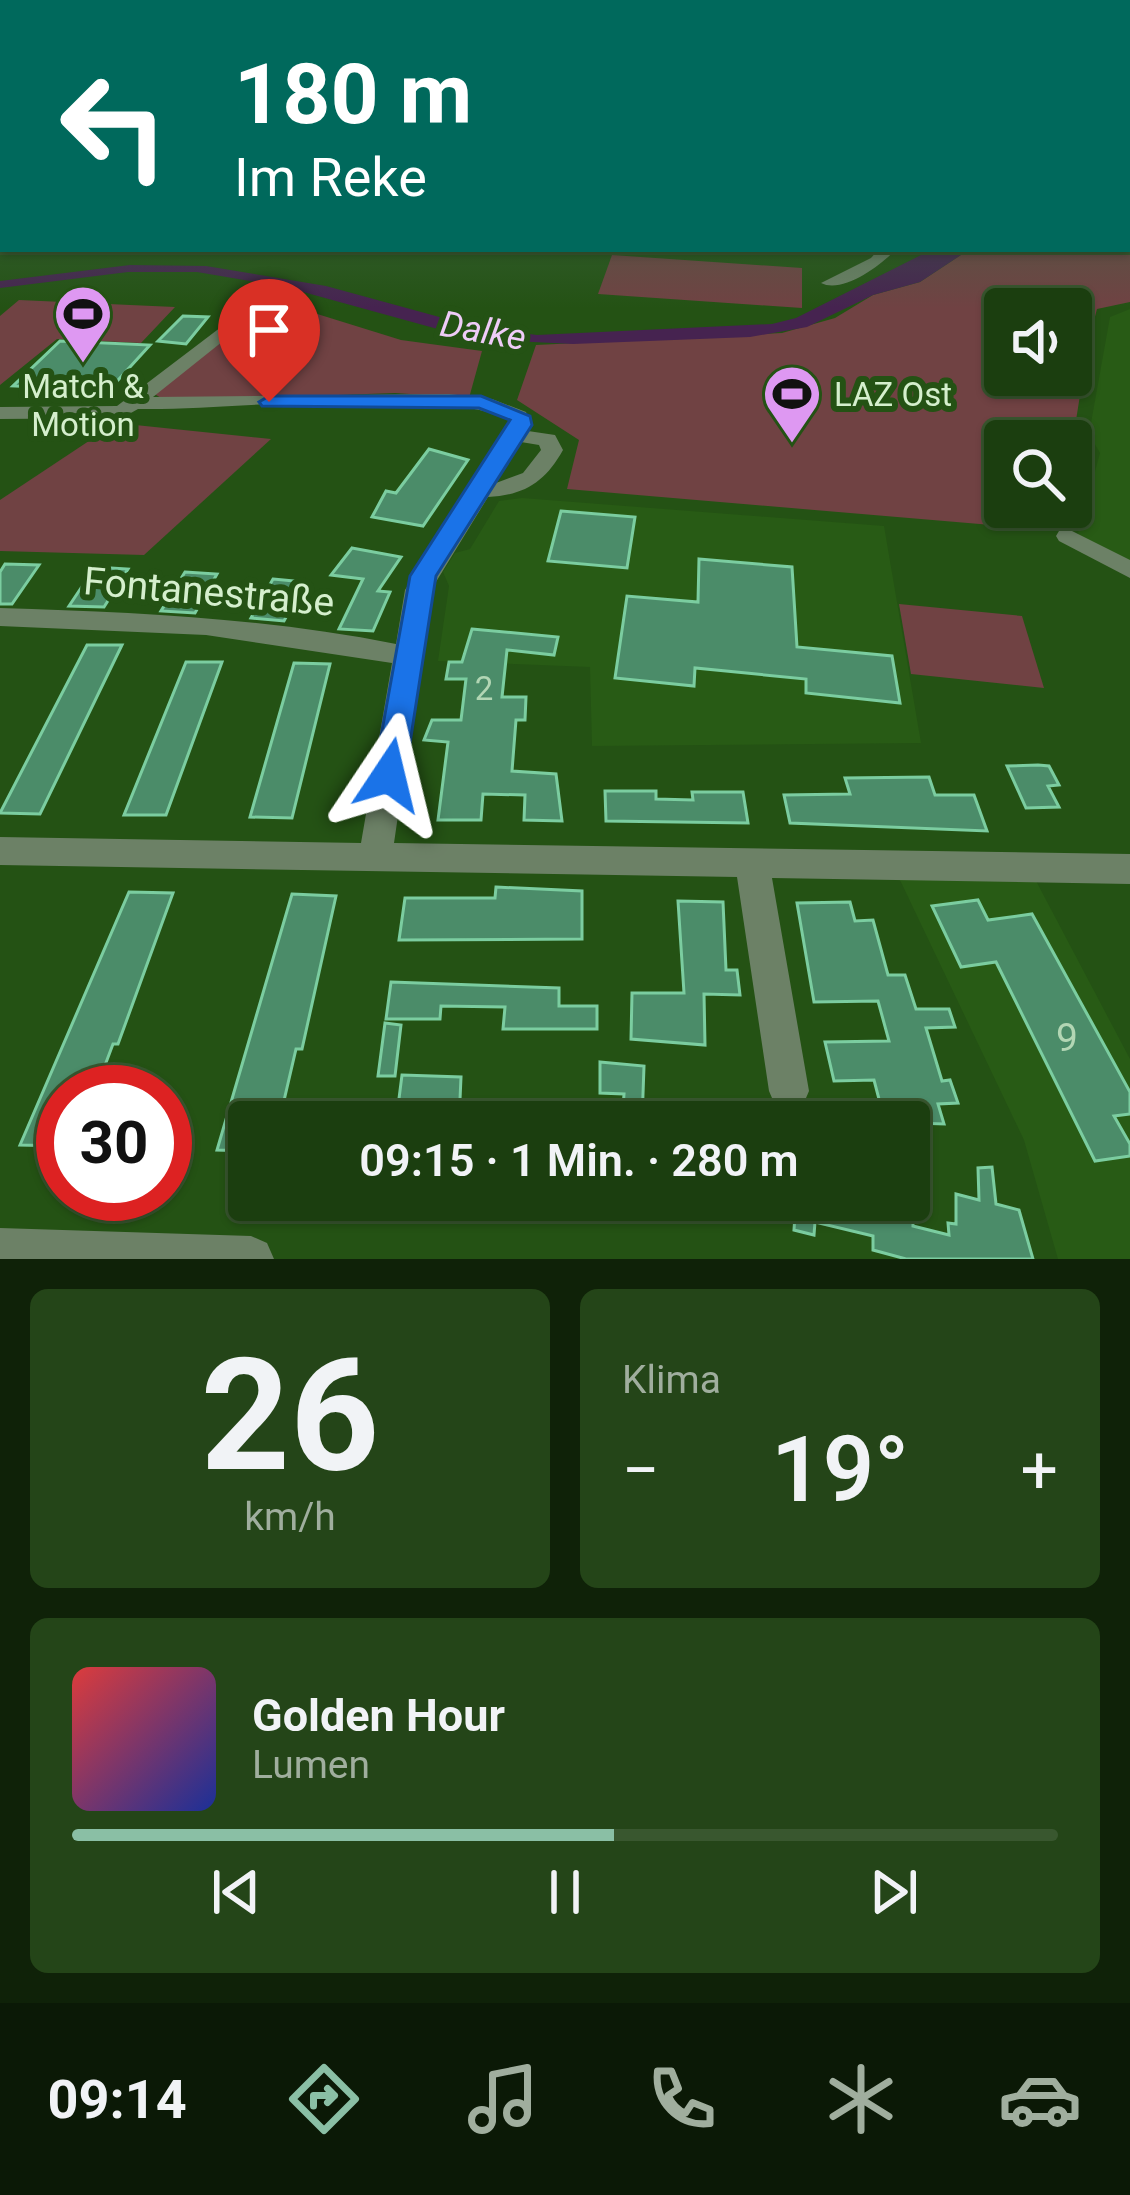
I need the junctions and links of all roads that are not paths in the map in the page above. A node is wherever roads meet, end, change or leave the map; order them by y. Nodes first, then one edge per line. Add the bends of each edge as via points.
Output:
1 (885, 252) edge
2 (829, 284) dead end
3 (271, 294) dead end
4 (134, 403) junction
5 (0, 413) edge
6 (515, 435) junction
7 (479, 490) junction
8 (1068, 536) dead end
9 (1130, 570) edge
10 (0, 617) edge
11 (410, 657) junction
12 (0, 851) edge
13 (375, 858) junction
14 (752, 860) junction
15 (1130, 869) edge
16 (789, 1091) dead end
17 (0, 1252) edge
18 (251, 1259) edge

1 - 2 street
3 - 4 street
4 - 5 street via 98,417
4 - 6 street via 481,402 519,416
6 - 7 street
6 - 7 street via 547,440 552,451 539,474 525,485
7 - 11 street via 423,576
8 - 9 street
10 - 11 street, Fontanestraße via 242,632
11 - 13 street
12 - 13 street
13 - 14 street
14 - 15 street
14 - 16 street
17 - 18 street

